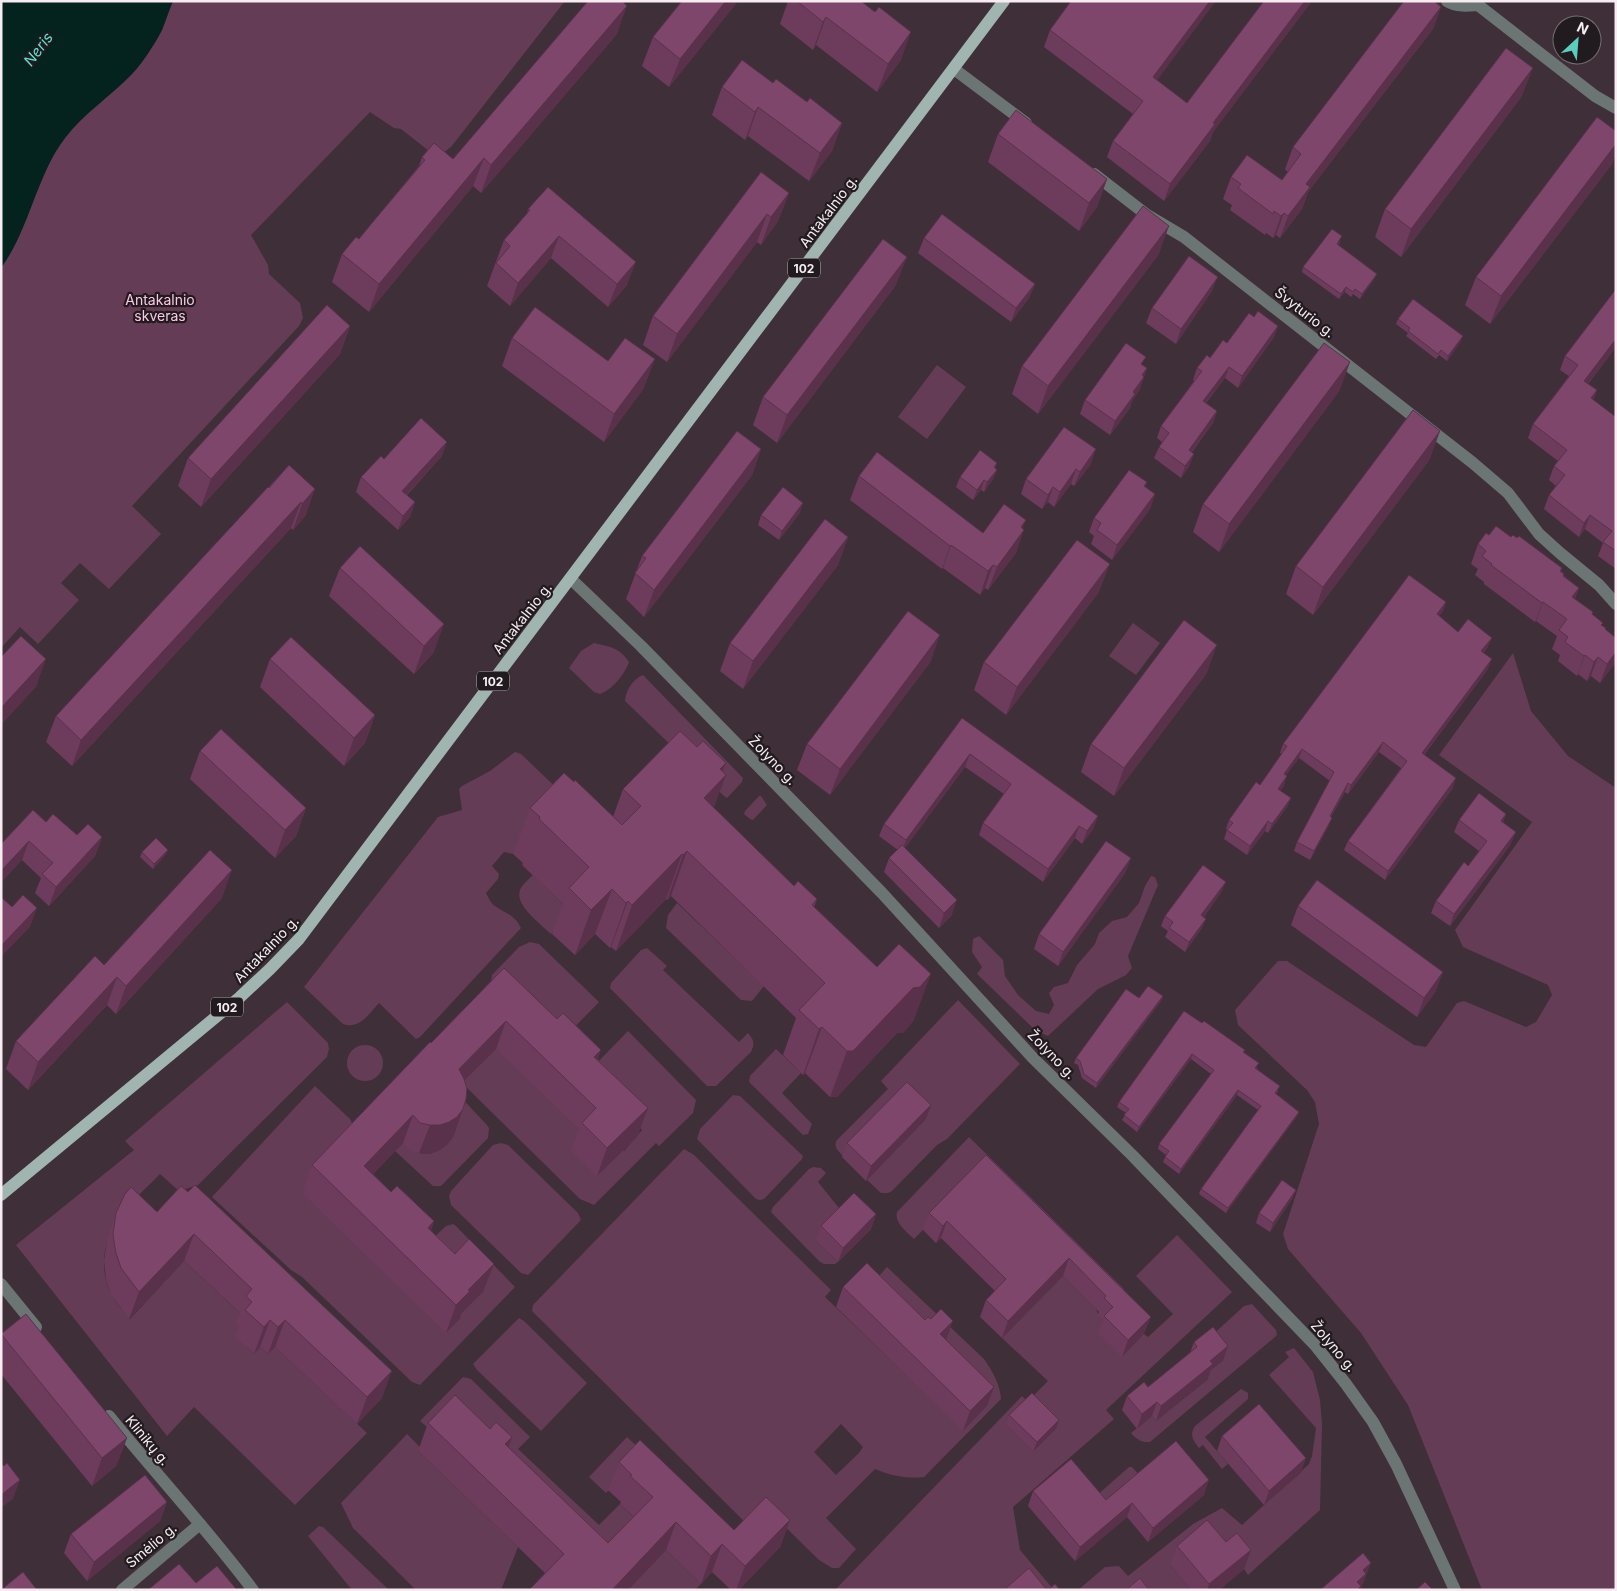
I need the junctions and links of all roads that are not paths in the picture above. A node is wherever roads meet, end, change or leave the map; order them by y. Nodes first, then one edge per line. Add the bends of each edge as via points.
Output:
1 (1004, 1) edge
2 (1447, 1) edge
3 (954, 69) junction
4 (1616, 108) edge
5 (1035, 130) edge
6 (1087, 169) edge
7 (571, 579) junction
8 (1616, 604) edge
9 (1, 1196) edge
10 (1, 1284) edge
11 (44, 1336) edge
12 (104, 1410) edge
13 (200, 1524) junction
14 (122, 1590) edge
15 (253, 1590) edge
16 (1455, 1590) edge

1 - 3 main road, Antakalnio g. / 102
2 - 4 street via 1478,5 1595,96
3 - 5 street
3 - 7 main road, Antakalnio g. / 102
6 - 8 street, Švyturio g. via 1147,215 1184,238 1473,463 1508,493 1539,534 1599,585
7 - 9 main road, Antakalnio g. / 102 via 299,939 240,997
7 - 16 street, Žolyno g. via 726,732 882,893 1033,1058 1315,1345 1373,1422
10 - 11 street
12 - 13 street, Klinikų g.
13 - 14 street, Smėlio g.
13 - 15 street, Klinikų g.

